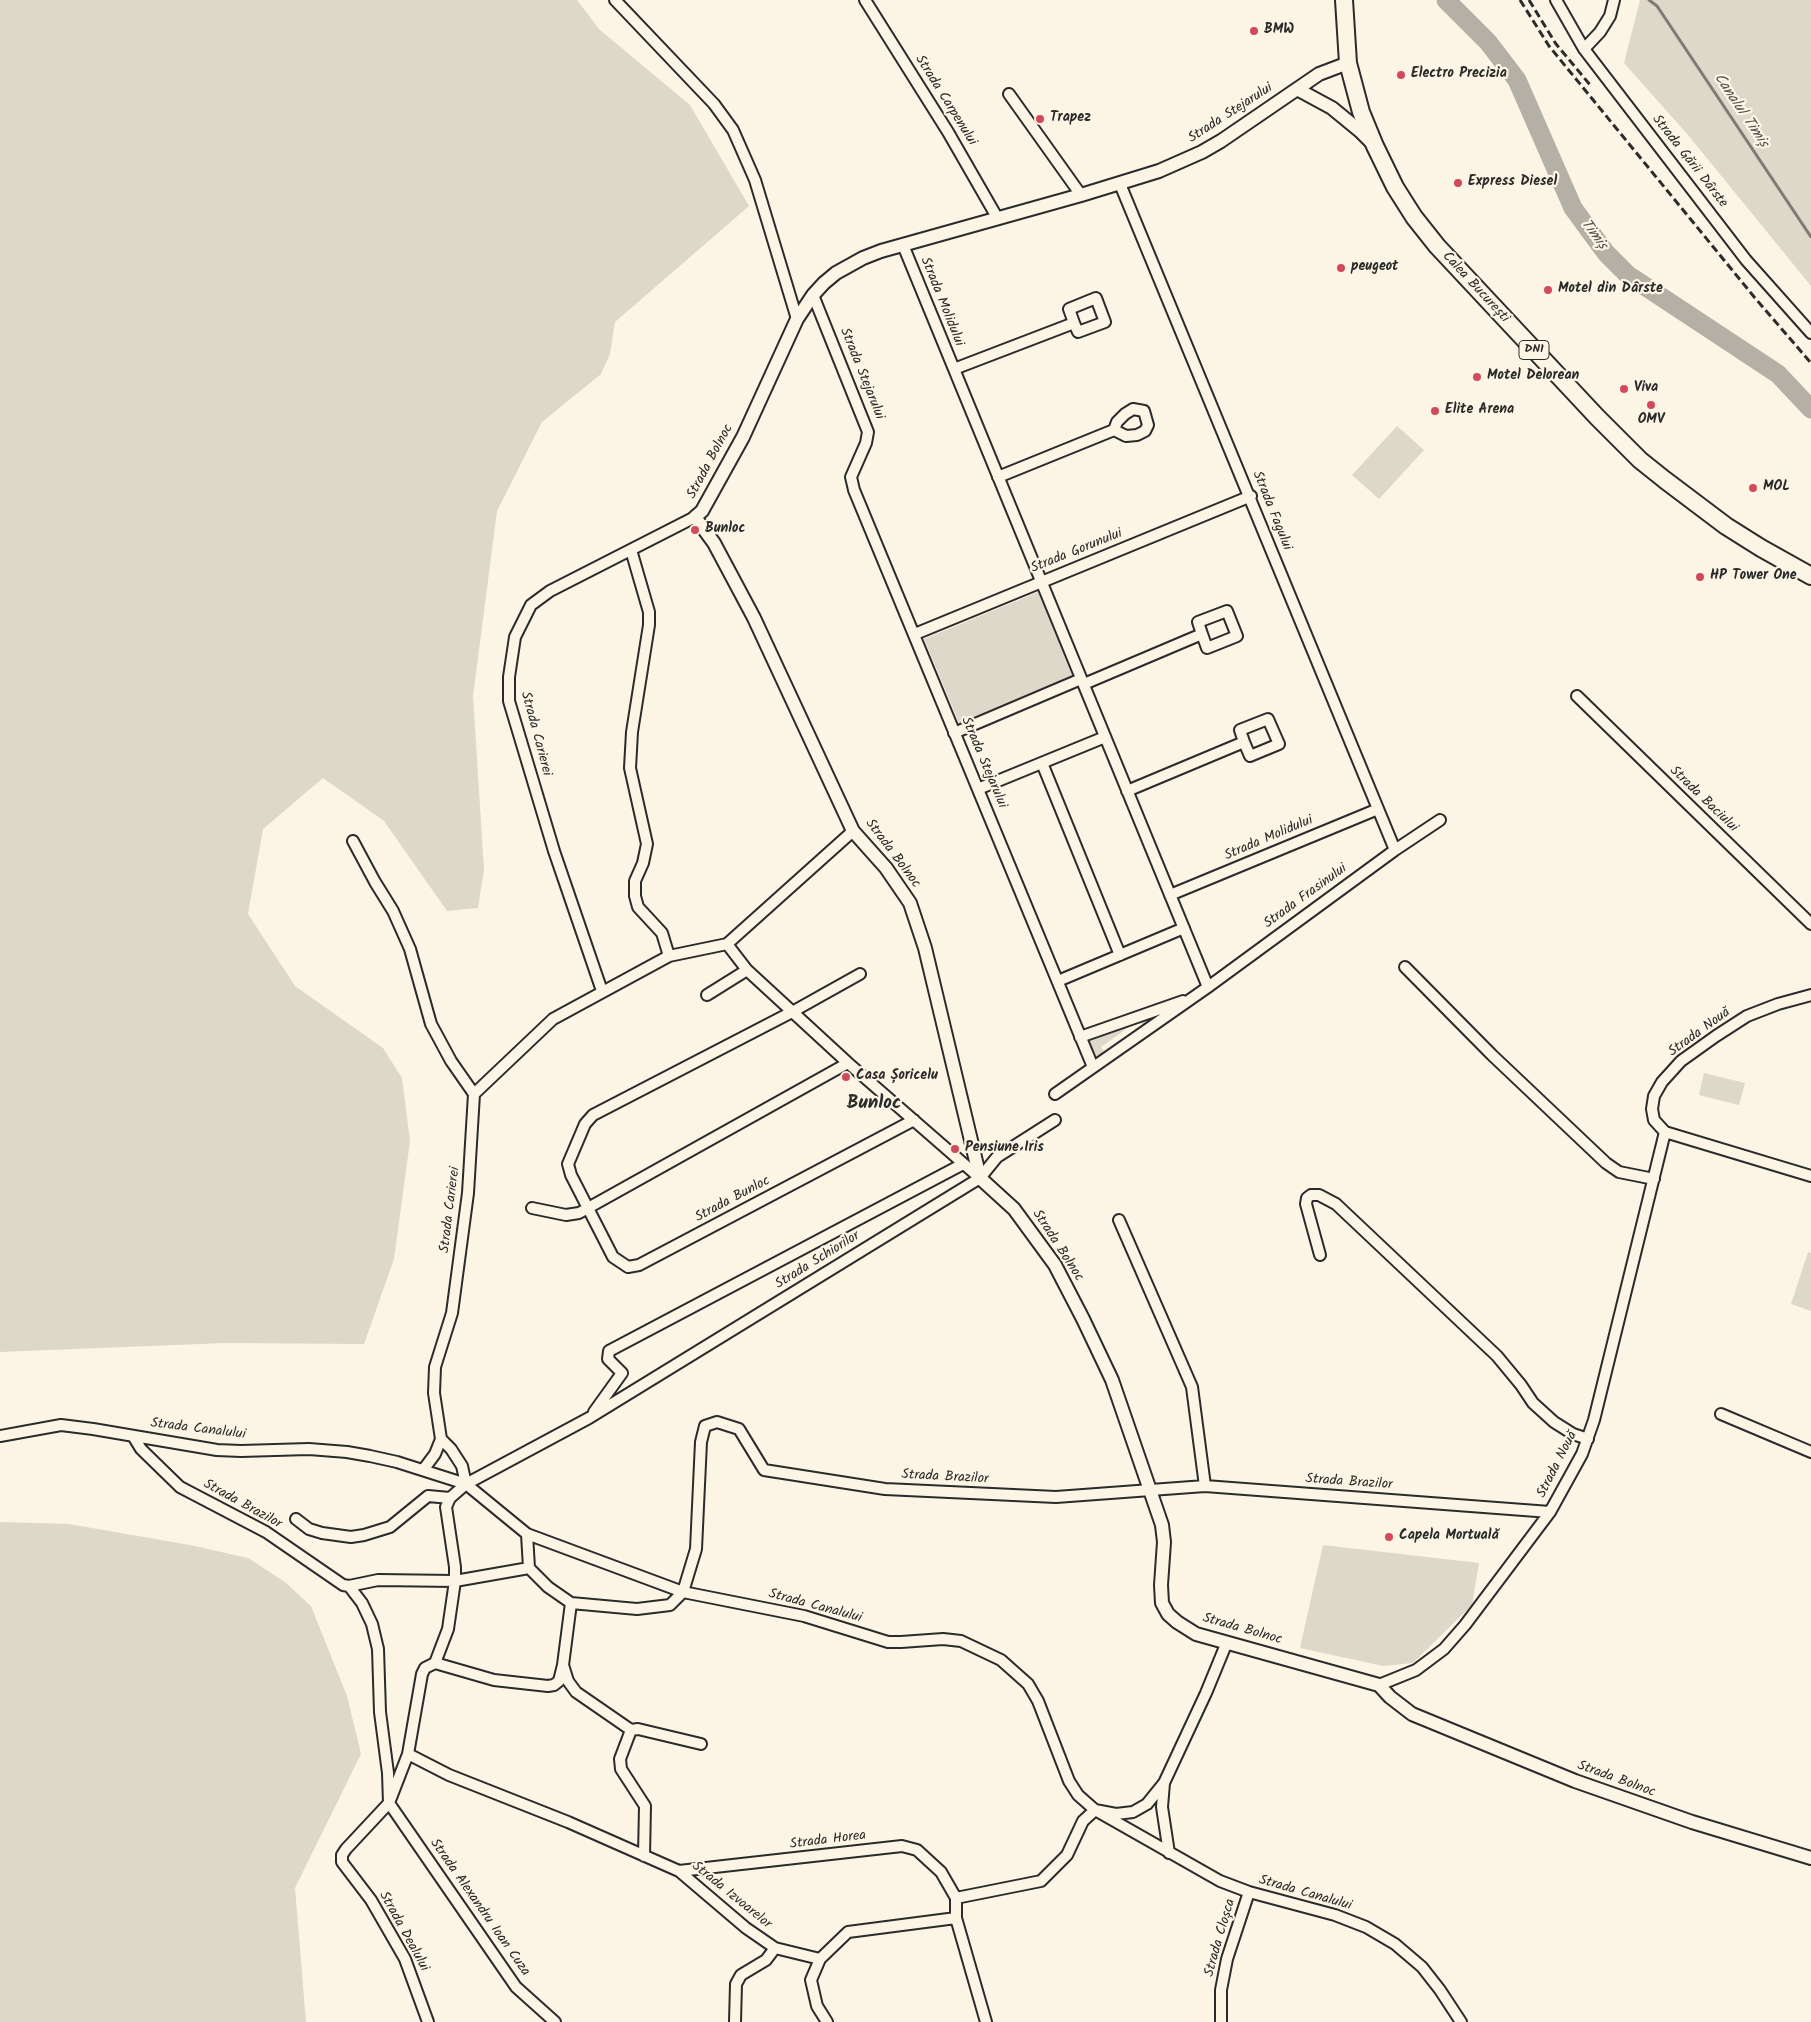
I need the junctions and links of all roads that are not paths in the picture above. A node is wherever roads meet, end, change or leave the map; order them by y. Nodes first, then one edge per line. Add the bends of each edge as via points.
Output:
1 (615, 0) edge
2 (865, 0) edge
3 (1344, 0) edge
4 (1556, 0) edge
5 (1614, 0) edge
6 (1584, 49) junction
7 (1348, 64) junction
8 (1297, 89) junction
9 (1009, 94) dead end
10 (1375, 146) junction
11 (1120, 184) junction
12 (1081, 195) junction
13 (998, 219) junction
14 (903, 245) junction
15 (813, 295) junction
16 (798, 319) junction
17 (1074, 323) dead end
18 (1811, 333) edge
19 (954, 369) junction
20 (1114, 430) dead end
21 (998, 477) junction
22 (1250, 496) junction
23 (696, 517) junction
24 (630, 550) junction
25 (1811, 576) edge
26 (1042, 582) junction
27 (914, 634) junction
28 (1202, 634) dead end
29 (1082, 681) junction
30 (1577, 696) dead end
31 (954, 733) junction
32 (1105, 737) junction
33 (1244, 742) dead end
34 (1042, 763) junction
35 (978, 789) junction
36 (1127, 791) junction
37 (1378, 809) junction
38 (1440, 820) dead end
39 (853, 831) junction
40 (353, 841) dead end
41 (1395, 850) junction
42 (1170, 895) junction
43 (1811, 924) edge
44 (1184, 928) junction
45 (727, 944) junction
46 (1120, 955) junction
47 (669, 956) junction
48 (1405, 967) dead end
49 (747, 970) junction
50 (860, 974) dead end
51 (1058, 981) junction
52 (1208, 987) junction
53 (602, 991) junction
54 (1811, 995) edge
55 (707, 996) dead end
56 (1190, 999) junction
57 (792, 1012) junction
58 (1080, 1037) junction
59 (848, 1063) junction
60 (1093, 1067) junction
61 (474, 1094) junction
62 (1055, 1094) dead end
63 (914, 1120) junction
64 (1056, 1120) dead end
65 (1665, 1132) junction
66 (963, 1164) junction
67 (1811, 1176) edge
68 (980, 1178) junction
69 (1654, 1179) junction
70 (532, 1208) dead end
71 (587, 1208) junction
72 (1119, 1220) dead end
73 (1320, 1255) dead end
74 (1721, 1414) dead end
75 (589, 1418) junction
76 (0, 1436) edge
77 (133, 1436) junction
78 (440, 1438) junction
79 (1588, 1439) junction
80 (1811, 1452) edge
81 (423, 1470) junction
82 (466, 1484) junction
83 (1205, 1486) junction
84 (1151, 1490) junction
85 (450, 1498) junction
86 (1550, 1512) junction
87 (296, 1519) dead end
88 (527, 1534) junction
89 (529, 1568) junction
90 (455, 1581) junction
91 (349, 1586) junction
92 (684, 1592) junction
93 (571, 1603) junction
94 (1227, 1642) junction
95 (435, 1663) junction
96 (563, 1666) junction
97 (1379, 1685) junction
98 (630, 1730) junction
99 (702, 1744) dead end
100 (408, 1754) junction
101 (1164, 1783) junction
102 (389, 1803) junction
103 (1095, 1810) junction
104 (1169, 1853) junction
105 (644, 1856) junction
106 (1811, 1858) edge
107 (679, 1871) junction
108 (1249, 1892) junction
109 (956, 1898) junction
110 (956, 1918) junction
111 (775, 1948) junction
112 (820, 1959) junction
113 (428, 2022) edge
114 (555, 2022) edge
115 (735, 2022) edge
116 (827, 2022) edge
117 (986, 2022) edge
118 (1221, 2022) edge
119 (1462, 2022) edge

1 - 16 street via 714,104 733,130 755,180
2 - 13 street, Strada Carpenului
3 - 7 highway, Calea București / DN1
4 - 6 street, Strada Gării Dârste
5 - 6 street via 1610,16
6 - 18 street, Strada Gării Dârste via 1746,260
7 - 8 street, Strada Stejarului via 1319,74
7 - 10 highway, Calea București / DN1
8 - 10 street via 1332,108
8 - 11 street, Strada Stejarului via 1202,152
9 - 12 street
10 - 25 highway, Calea București / DN1 via 1405,204 1437,246 1618,438 1664,480 1707,512
11 - 12 street, Strada Stejarului
11 - 22 street, Strada Fagului
12 - 13 street, Strada Stejarului
13 - 14 street, Strada Stejarului
14 - 15 street, Strada Stejarului via 848,266
14 - 19 street, Strada Molidului
15 - 16 street, Strada Bolnoc
15 - 27 street, Strada Stejarului via 868,432 851,482
16 - 23 street, Strada Bolnoc via 743,437
17 - 19 street, Strada Molidului
19 - 21 street, Strada Molidului
20 - 21 street
21 - 26 street, Strada Molidului
22 - 26 street, Strada Gorunului
22 - 37 street, Strada Fagului
23 - 24 street, Strada Carierei
23 - 39 street, Strada Bolnoc via 714,543 754,618
24 - 47 street via 650,625 632,732 630,768 647,844 644,863 635,881 635,896 638,907 662,934
24 - 53 street, Strada Carierei via 550,591 531,605 515,637 509,678 511,709 571,904
26 - 27 street, Strada Gorunului
26 - 29 street, Strada Molidului
27 - 31 street, Strada Stejarului
28 - 29 street
29 - 31 street
29 - 32 street, Strada Molidului
30 - 43 street, Strada Baciului
31 - 35 street, Strada Stejarului
32 - 34 street
32 - 36 street, Strada Molidului
33 - 36 street
34 - 35 street
34 - 46 street
35 - 51 street, Strada Stejarului
36 - 42 street, Strada Molidului
37 - 41 street, Strada Fagului
37 - 42 street, Strada Molidului
38 - 41 street, Strada Frasinului
39 - 45 street
39 - 68 street, Strada Bolnoc via 886,868 910,903 925,948
40 - 61 street via 393,911 410,949 432,1024 451,1061
41 - 52 street, Strada Frasinului
42 - 44 street, Strada Molidului
44 - 46 street
44 - 52 street, Strada Molidului
45 - 47 street
45 - 49 street
46 - 51 street
47 - 53 street
48 - 69 street via 1606,1163 1619,1172
49 - 55 street
49 - 57 street
50 - 57 street, Strada Bunloc
51 - 58 street, Strada Stejarului
52 - 56 street, Strada Frasinului
53 - 61 street via 553,1019
54 - 65 street, Strada Nouă via 1747,1016 1682,1061 1654,1096 1654,1120
56 - 58 street, Strada Frasinului
56 - 60 street, Strada Frasinului
57 - 59 street
57 - 71 street, Strada Bunloc via 593,1114 568,1164
58 - 60 street, Strada Stejarului
59 - 63 street
59 - 71 street
60 - 62 street, Strada Frasinului
61 - 78 street, Strada Carierei via 468,1193 453,1304 435,1367 434,1393
63 - 66 street
63 - 71 street, Strada Bunloc via 639,1265 628,1267 613,1257
64 - 68 street, Strada Schiorilor via 997,1157
65 - 67 street
65 - 69 street, Strada Nouă
66 - 68 street
66 - 75 street, Strada Schiorilor via 609,1351 608,1359 622,1373
68 - 75 street, Strada Schiorilor
68 - 84 street, Strada Bolnoc via 1014,1209 1055,1265 1112,1380
69 - 79 street, Strada Nouă
70 - 71 street via 566,1215
72 - 83 street via 1192,1387
73 - 79 street via 1306,1204 1311,1195 1319,1195 1336,1204 1497,1356 1533,1403 1554,1422
74 - 80 street
75 - 82 street, Strada Schiorilor
76 - 77 street, Strada Canalului via 61,1425
77 - 81 street, Strada Canalului via 225,1450 347,1452
77 - 91 street, Strada Brazilor via 141,1449 180,1487 266,1532
78 - 81 street via 435,1454
78 - 82 street via 462,1466
79 - 86 street, Strada Nouă
81 - 82 street, Strada Canalului
82 - 85 street
82 - 88 street, Strada Canalului
83 - 84 street, Strada Brazilor
83 - 86 street, Strada Brazilor
84 - 92 street, Strada Brazilor via 1056,1498 876,1488 764,1470 739,1429 717,1422 705,1426 701,1442 696,1549
84 - 94 street, Strada Bolnoc via 1164,1542 1162,1603 1172,1618 1189,1630
85 - 87 street via 428,1496 390,1527 351,1537 309,1529
85 - 90 street via 446,1507
86 - 97 street, Strada Nouă via 1444,1649 1416,1670
88 - 89 street
88 - 92 street, Strada Canalului
89 - 90 street
89 - 93 street
90 - 91 street via 378,1580
90 - 95 street via 448,1629
91 - 102 street, Strada Brazilor via 362,1603 378,1649
92 - 93 street via 670,1605 637,1609
92 - 103 street, Strada Canalului via 804,1616 888,1642 943,1639 980,1648 1001,1660 1028,1684 1070,1781 1078,1795
93 - 96 street
94 - 97 street, Strada Bolnoc
94 - 101 street
95 - 96 street via 494,1680 548,1686 559,1681
95 - 100 street via 425,1668 422,1674
96 - 98 street via 576,1692
97 - 106 street, Strada Bolnoc via 1412,1714 1575,1781
98 - 99 street via 638,1729
98 - 105 street via 620,1760 621,1769 645,1806
100 - 102 street
100 - 105 street, Strada Izvoarelor via 449,1775
101 - 103 street via 1147,1804 1133,1812 1116,1814
101 - 104 street via 1162,1807
102 - 113 street, Strada Dealului via 346,1849 342,1862 371,1900 405,1959
102 - 114 street, Strada Alexandru Ioan Cuza via 516,1987
103 - 104 street, Strada Canalului
103 - 109 street via 1083,1821 1067,1855 1041,1881
104 - 108 street, Strada Canalului via 1214,1878
105 - 107 street, Strada Izvoarelor
107 - 109 street, Strada Horea via 902,1846 917,1850 941,1872
107 - 111 street, Strada Izvoarelor via 746,1928
108 - 118 street, Strada Cloșca via 1227,1959 1221,1990
108 - 119 street, Strada Canalului via 1335,1915 1366,1927 1395,1944 1422,1967
109 - 110 street
110 - 112 street via 848,1932
110 - 117 street
111 - 112 street, Strada Izvoarelor
111 - 115 street via 766,1960 741,1975 736,1984
112 - 116 street via 811,1980 817,2006

